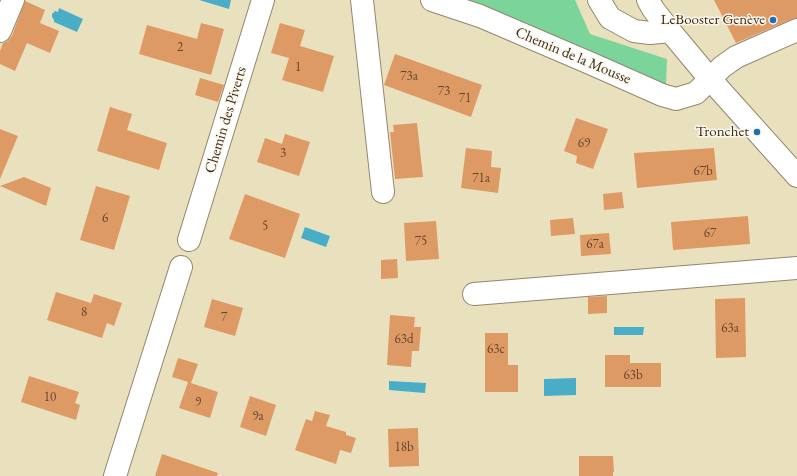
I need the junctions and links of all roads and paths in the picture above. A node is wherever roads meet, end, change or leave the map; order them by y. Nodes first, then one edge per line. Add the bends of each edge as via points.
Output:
1 (13, 0) edge
2 (263, 0) edge
3 (362, 0) edge
4 (432, 0) edge
5 (599, 0) edge
6 (648, 0) edge
7 (797, 30) edge
8 (0, 31) edge
9 (670, 31) junction
10 (710, 79) junction
11 (797, 176) edge
12 (383, 192) dead end
13 (189, 240) dead end
14 (181, 266) dead end
15 (797, 268) edge
16 (474, 294) dead end
17 (115, 476) edge

1 - 8 street
2 - 13 street, Chemin des Piverts
3 - 12 street
4 - 10 street, Chemin de la Mousse via 480,16 676,99 696,93
5 - 9 street via 610,18 634,31
6 - 9 street
7 - 10 street, Chemin de la Mousse via 736,57
9 - 10 street
10 - 11 street
14 - 17 street
15 - 16 street

